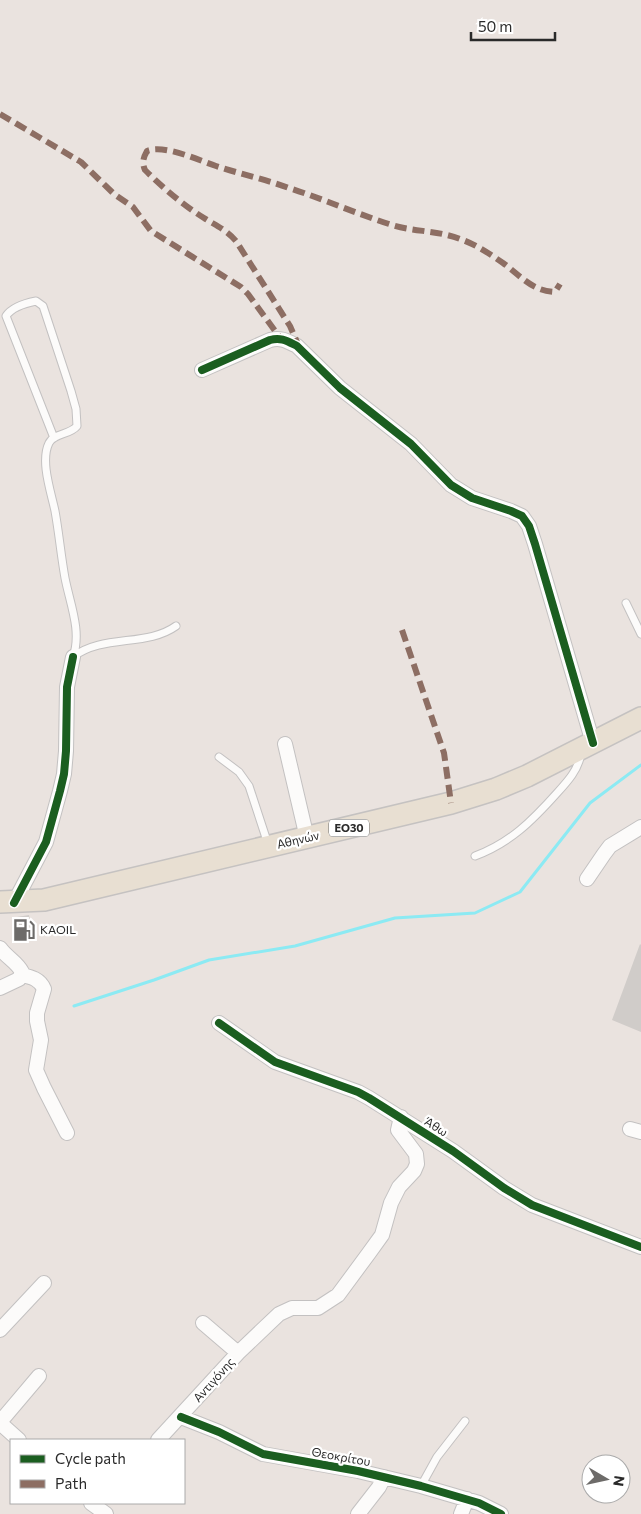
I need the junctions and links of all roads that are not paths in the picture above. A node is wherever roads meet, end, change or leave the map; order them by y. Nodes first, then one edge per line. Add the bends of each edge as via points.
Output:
1 (202, 370) dead end
2 (54, 438) junction
3 (626, 604) dead end
4 (176, 626) dead end
5 (641, 634) edge
6 (73, 656) junction
7 (641, 718) edge
8 (285, 744) dead end
9 (587, 746) junction
10 (218, 757) dead end
11 (641, 827) edge
12 (307, 838) junction
13 (268, 847) junction
14 (475, 856) dead end
15 (587, 880) dead end
16 (7, 902) edge
17 (1, 954) edge
18 (22, 975) junction
19 (0, 988) edge
20 (219, 1023) dead end
21 (401, 1117) junction
22 (67, 1133) dead end
23 (641, 1247) edge
24 (44, 1283) dead end
25 (203, 1323) dead end
26 (0, 1330) edge
27 (238, 1353) junction
28 (39, 1376) dead end
29 (181, 1417) junction
30 (465, 1421) dead end
31 (0, 1423) edge
32 (18, 1439) edge
33 (159, 1439) edge
34 (384, 1477) junction
35 (421, 1486) junction
36 (467, 1499) junction
37 (358, 1514) edge
38 (461, 1514) edge
39 (501, 1514) edge

1 - 9 street via 270,340 289,342 340,388 411,444 458,490 524,518 535,544
2 - 2 lane via 73,431 77,418 42,303 36,301 15,308 6,316
2 - 6 lane via 48,446 46,470 76,628
3 - 5 lane
4 - 6 lane via 154,636 87,648
6 - 16 street via 67,687 66,751 60,790 46,842
7 - 9 main road, Αθηνών / ΕΟ30
8 - 12 street
9 - 12 main road, Αθηνών / ΕΟ30 via 496,789 429,809
9 - 14 lane via 573,775 536,816 501,844
10 - 13 lane via 239,772 249,786
11 - 15 street via 610,846
12 - 13 main road, Αθηνών / ΕΟ30
13 - 16 main road, Αθηνών / ΕΟ30 via 44,900
17 - 18 street via 19,967
18 - 19 street
18 - 22 street via 38,980 44,989 37,1013 41,1040 36,1070
20 - 21 street, Άθω via 275,1062 358,1092
21 - 23 street, Άθω via 532,1205
21 - 27 street via 398,1130 416,1154 417,1164 390,1203 382,1235 369,1254 338,1295 325,1305 292,1308 279,1314
24 - 26 street
25 - 27 street, Αντιγόνης
27 - 29 street, Αντιγόνης
28 - 31 street
29 - 33 street, Αντιγόνης
29 - 34 street, Θεοκρίτου via 263,1454
30 - 35 lane via 436,1457
31 - 32 street
34 - 35 street, Θεοκρίτου
34 - 37 street
35 - 36 street, Θεοκρίτου
36 - 38 street
36 - 39 street, Θεοκρίτου

